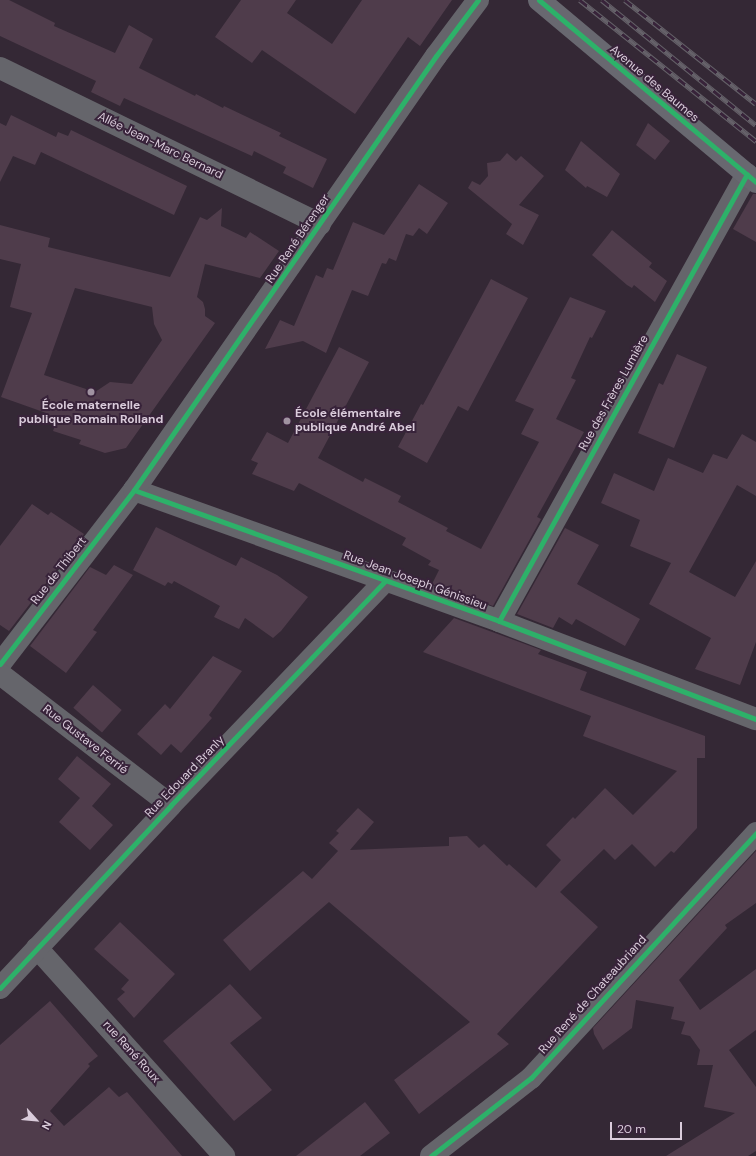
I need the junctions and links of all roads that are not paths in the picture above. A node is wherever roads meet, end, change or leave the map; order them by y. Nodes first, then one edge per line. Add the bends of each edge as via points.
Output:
1 (478, 0) edge
2 (539, 0) edge
3 (0, 68) edge
4 (751, 178) edge
5 (320, 224) junction
6 (134, 490) junction
7 (386, 581) junction
8 (499, 621) junction
9 (0, 664) edge
10 (0, 674) edge
11 (756, 719) edge
12 (171, 806) junction
13 (756, 833) edge
14 (37, 948) junction
15 (0, 988) edge
16 (224, 1156) edge
17 (431, 1156) edge

1 - 5 street, Rue René Bérenger via 436,56
2 - 4 street, Avenue des Baumes
3 - 5 street, Allée Jean-Marc Bernard
4 - 8 street, Rue des Frères Lumière
5 - 6 street, Rue René Bérenger
6 - 7 street, Rue Jean Joseph Génissieu
6 - 9 street, Rue de Thibert
7 - 8 street, Rue Jean Joseph Génissieu
7 - 12 street, Rue Edouard Branly
8 - 11 street, Rue Jean Joseph Génissieu
10 - 12 street, Rue Gustave Ferrié
12 - 14 street, Rue Edouard Branly
13 - 17 street, Rue René de Chateaubriand via 531,1078
14 - 15 street, Rue Edouard Branly
14 - 16 street, rue René Roux

